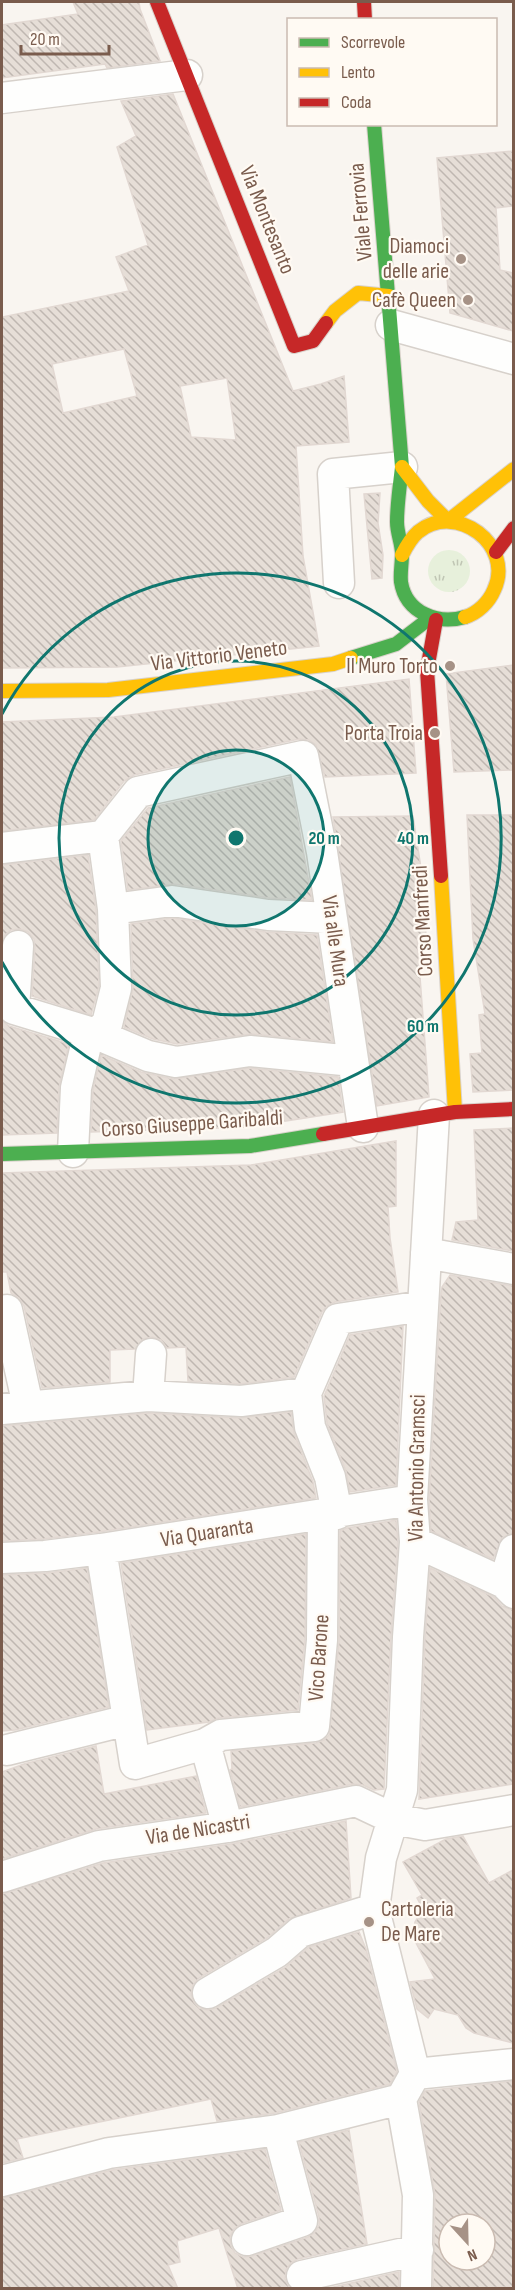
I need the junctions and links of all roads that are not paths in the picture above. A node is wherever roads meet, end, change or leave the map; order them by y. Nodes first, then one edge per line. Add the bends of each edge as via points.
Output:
1 (157, 2) edge
2 (364, 2) edge
3 (365, 18) edge
4 (187, 75) junction
5 (2, 99) edge
6 (374, 126) edge
7 (390, 310) junction
8 (513, 359) edge
9 (402, 467) junction
10 (513, 469) edge
11 (448, 521) junction
12 (513, 528) edge
13 (496, 552) junction
14 (402, 555) junction
15 (339, 583) dead end
16 (433, 619) junction
17 (2, 691) edge
18 (103, 836) junction
19 (2, 848) edge
20 (113, 909) junction
21 (332, 918) junction
22 (18, 946) dead end
23 (96, 1034) junction
24 (353, 1061) junction
25 (513, 1109) edge
26 (444, 1114) junction
27 (363, 1127) junction
28 (73, 1152) junction
29 (2, 1154) edge
30 (426, 1253) junction
31 (513, 1269) edge
32 (423, 1306) junction
33 (2, 1311) edge
34 (151, 1354) dead end
35 (306, 1393) junction
36 (148, 1396) junction
37 (15, 1408) edge
38 (412, 1500) junction
39 (330, 1515) junction
40 (415, 1542) junction
41 (101, 1549) junction
42 (513, 1550) edge
43 (2, 1557) edge
44 (509, 1588) edge
45 (128, 1720) junction
46 (205, 1744) junction
47 (8, 1750) dead end
48 (513, 1810) edge
49 (394, 1819) junction
50 (228, 1827) junction
51 (2, 1877) edge
52 (374, 1909) junction
53 (208, 1993) dead end
54 (513, 2064) edge
55 (408, 2087) junction
56 (278, 2130) junction
57 (2, 2181) edge
58 (248, 2240) dead end
59 (418, 2250) junction
60 (302, 2276) dead end
61 (416, 2289) edge

1 - 4 street, Via Montesanto
2 - 3 street
4 - 5 street
4 - 7 street, Via Montesanto via 294,346 313,341 335,311 358,293
6 - 7 street, Viale Ferrovia
7 - 8 street
7 - 9 street, Viale Ferrovia
9 - 11 street
9 - 14 street, Viale Ferrovia via 397,522
9 - 15 street via 333,474
10 - 11 street
11 - 13 street via 468,525 485,536
11 - 14 street via 420,531
12 - 13 street
13 - 16 street via 501,589 489,603 465,619
14 - 16 street via 399,574 403,592 414,608
16 - 17 street, Via Vittorio Veneto via 396,644 333,664 108,690
16 - 26 street, Corso Manfredi via 427,670 437,798
18 - 19 street
18 - 20 street
18 - 21 street, Via alle Mura via 138,792 303,756
20 - 21 street via 172,901 268,915
20 - 23 street via 116,988 107,1024
21 - 24 street, Via alle Mura
22 - 23 street via 14,1010
23 - 24 street via 148,1056 176,1062 250,1051
23 - 28 street via 87,1041 76,1088
24 - 27 street, Via alle Mura
25 - 26 street, Corso Giuseppe Garibaldi
26 - 27 street, Corso Giuseppe Garibaldi
26 - 30 street, Via Antonio Gramsci
27 - 28 street, Corso Giuseppe Garibaldi via 250,1146
28 - 29 street, Corso Giuseppe Garibaldi
30 - 31 street
30 - 32 street, Via Antonio Gramsci
32 - 35 street via 338,1319
32 - 38 street, Via Antonio Gramsci
33 - 37 street via 7,1310
34 - 36 street
35 - 36 street via 241,1401
35 - 39 street via 310,1426 330,1477
36 - 37 street
38 - 39 street, Via Quaranta
38 - 40 street, Via Antonio Gramsci
39 - 41 street, Via Quaranta
39 - 46 street, Vico Barone via 314,1726 222,1735
40 - 44 street
40 - 49 street, Via Antonio Gramsci via 402,1790
41 - 43 street, Via Quaranta
41 - 45 street
42 - 44 street
45 - 46 street via 135,1764
45 - 47 street
46 - 50 street
48 - 49 street, Via de Nicastri via 425,1825
49 - 50 street, Via de Nicastri via 356,1801
49 - 52 street, Via Antonio Gramsci via 381,1858
50 - 51 street, Via de Nicastri via 99,1846
52 - 53 street via 300,1932 277,1952
52 - 55 street
54 - 55 street
55 - 56 street
55 - 59 street via 418,2195
56 - 57 street via 109,2153
56 - 58 street via 302,2221
59 - 60 street
59 - 61 street

